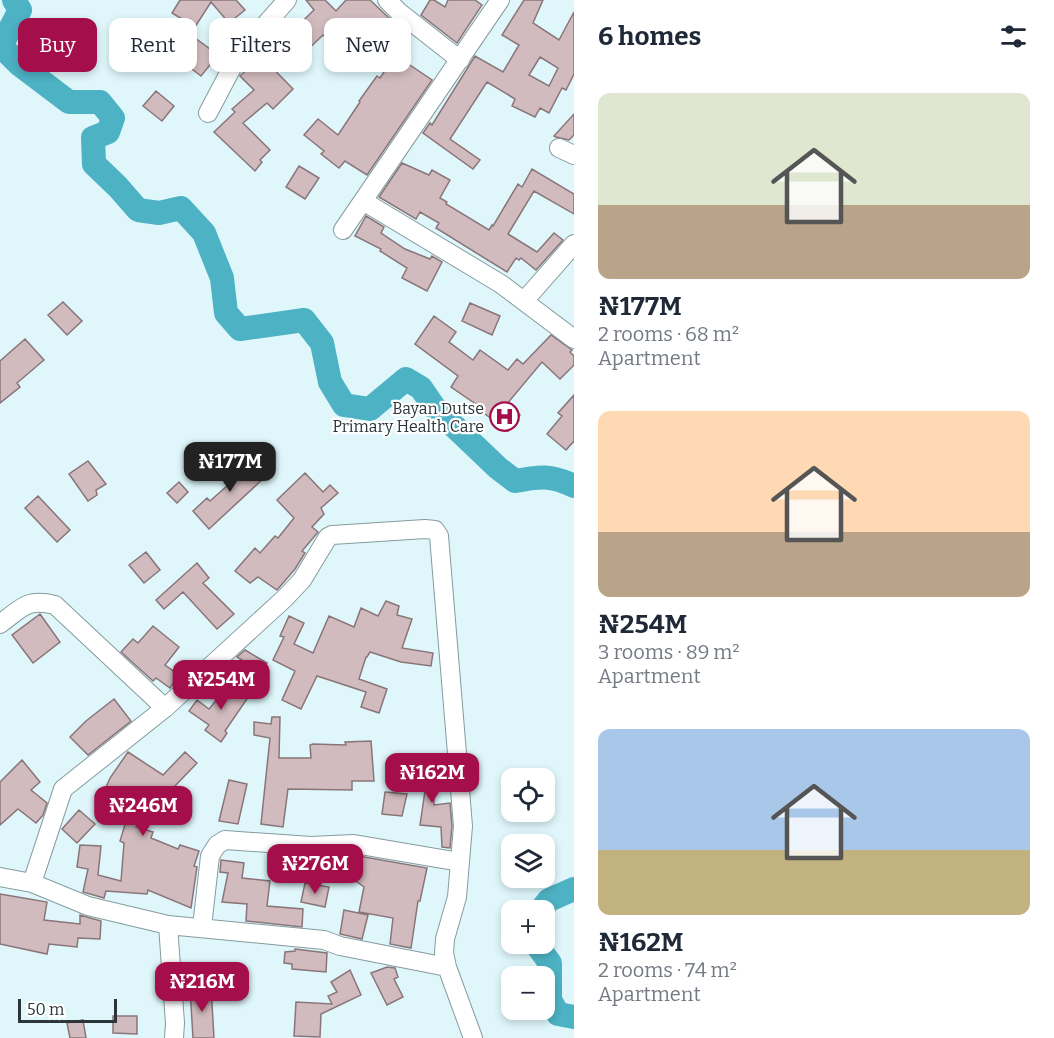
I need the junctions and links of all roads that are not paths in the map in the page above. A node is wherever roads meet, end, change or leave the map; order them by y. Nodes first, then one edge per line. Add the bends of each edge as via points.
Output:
1 (287, 0) edge
2 (387, 0) edge
3 (500, 0) edge
4 (460, 60) junction
5 (208, 113) dead end
6 (363, 201) junction
7 (343, 230) dead end
8 (574, 244) edge
9 (524, 301) junction
10 (574, 339) edge
11 (0, 624) edge
12 (165, 708) junction
13 (460, 862) junction
14 (0, 877) edge
15 (32, 883) junction
16 (168, 925) junction
17 (202, 927) junction
18 (447, 967) junction
19 (174, 1038) edge
20 (473, 1038) edge

1 - 5 street via 238,56
2 - 4 street
3 - 4 street
4 - 6 street
6 - 7 street
6 - 9 street
8 - 9 street
9 - 10 street
11 - 12 street via 37,601 55,605
12 - 13 street via 302,580 328,537 435,530 439,536 463,826
12 - 15 street via 63,789
13 - 17 street via 354,844 311,846 225,840 210,856
13 - 18 street via 457,897 445,939
14 - 15 street
15 - 16 street via 88,906
16 - 17 street
16 - 19 street
17 - 18 street via 324,940
18 - 20 street

